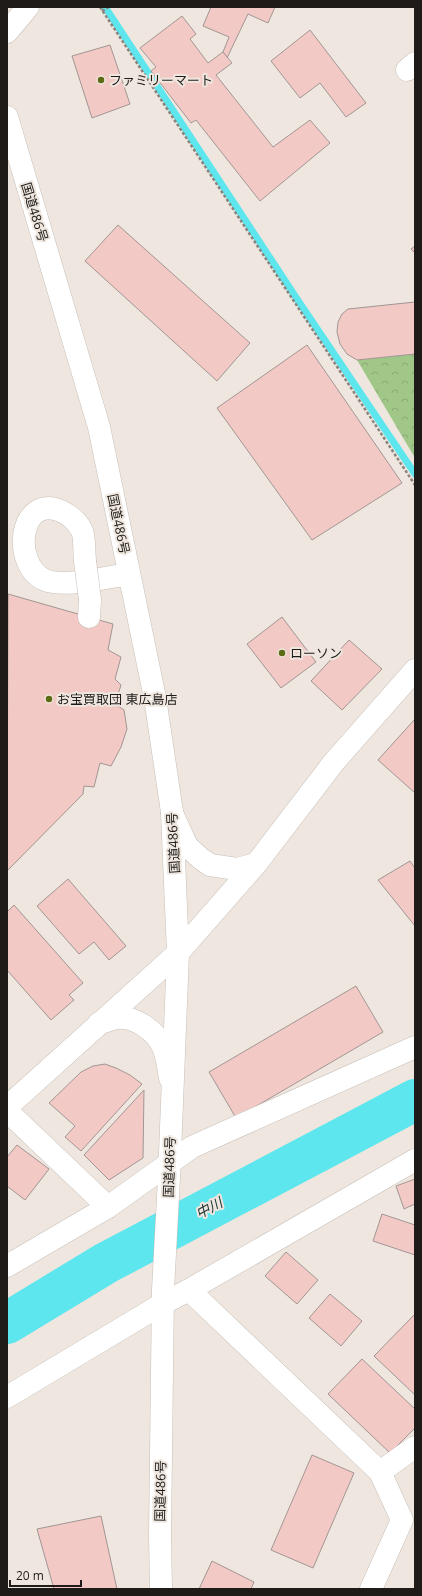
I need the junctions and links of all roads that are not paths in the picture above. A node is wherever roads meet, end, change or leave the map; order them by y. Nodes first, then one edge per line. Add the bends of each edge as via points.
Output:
1 (28, 7) edge
2 (7, 32) edge
3 (7, 118) edge
4 (129, 574) junction
5 (89, 608) dead end
6 (415, 670) edge
7 (172, 812) junction
8 (256, 864) junction
9 (178, 952) junction
10 (99, 1024) junction
11 (415, 1047) edge
12 (172, 1087) junction
13 (7, 1107) edge
14 (7, 1111) edge
15 (415, 1160) edge
16 (169, 1170) junction
17 (108, 1207) junction
18 (7, 1266) edge
19 (189, 1290) junction
20 (164, 1297) junction
21 (7, 1397) edge
22 (415, 1447) edge
23 (380, 1472) junction
24 (161, 1589) edge
25 (371, 1589) edge

1 - 2 main road
3 - 4 main road, 国道486号 via 99,427
4 - 5 main road, bridge via 68,584 45,580 34,571 23,545 24,532 31,516 42,508 56,509 72,516 83,532 85,561
4 - 7 main road, 国道486号 via 155,698
6 - 8 main road via 334,762
7 - 8 main road via 187,846 210,865 237,869
7 - 9 main road, 国道486号
8 - 9 main road
9 - 10 main road
9 - 12 main road, 国道486号
10 - 12 main road via 117,1018 128,1018 148,1028 162,1045
10 - 13 main road
11 - 16 main road via 192,1147
12 - 16 main road, 国道486号
14 - 17 main road
15 - 19 main road
16 - 17 main road
16 - 20 main road, 国道486号
17 - 18 main road
19 - 20 main road
19 - 23 main road
20 - 21 main road
20 - 24 main road, 国道486号
22 - 23 main road
23 - 25 main road via 402,1520

